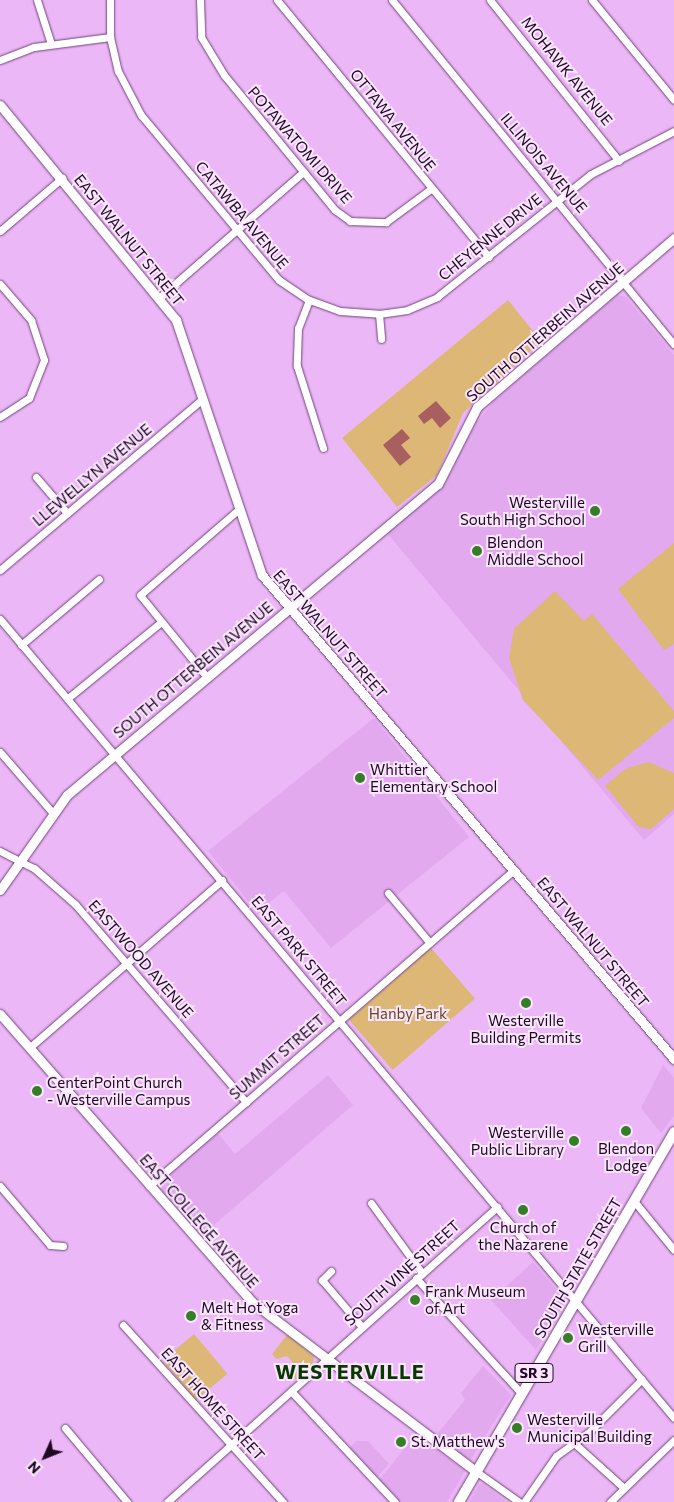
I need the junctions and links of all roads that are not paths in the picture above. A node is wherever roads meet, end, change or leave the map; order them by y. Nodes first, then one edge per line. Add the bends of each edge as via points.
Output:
1 (36, 0) edge
2 (110, 0) edge
3 (200, 0) edge
4 (277, 0) edge
5 (403, 0) edge
6 (490, 0) edge
7 (592, 0) edge
8 (395, 3) edge
9 (110, 37) junction
10 (51, 44) junction
11 (0, 60) edge
12 (674, 100) edge
13 (0, 105) edge
14 (674, 131) edge
15 (619, 161) junction
16 (303, 172) junction
17 (62, 178) junction
18 (432, 188) junction
19 (557, 200) junction
20 (236, 231) junction
21 (0, 232) edge
22 (674, 238) edge
23 (489, 256) junction
24 (622, 282) junction
25 (0, 284) edge
26 (161, 296) junction
27 (309, 300) junction
28 (379, 314) junction
29 (381, 339) dead end
30 (674, 344) edge
31 (201, 400) junction
32 (0, 417) edge
33 (323, 448) dead end
34 (36, 477) dead end
35 (239, 510) junction
36 (67, 513) junction
37 (0, 570) edge
38 (99, 579) dead end
39 (290, 607) junction
40 (0, 619) edge
41 (160, 622) junction
42 (22, 645) junction
43 (206, 676) junction
44 (68, 698) junction
45 (0, 752) edge
46 (114, 753) junction
47 (52, 812) junction
48 (0, 851) edge
49 (21, 860) junction
50 (514, 870) junction
51 (222, 880) junction
52 (0, 890) edge
53 (388, 893) dead end
54 (430, 943) junction
55 (128, 964) junction
56 (0, 1014) edge
57 (340, 1021) junction
58 (29, 1048) junction
59 (674, 1059) edge
60 (246, 1102) junction
61 (674, 1132) edge
62 (0, 1186) edge
63 (150, 1186) junction
64 (634, 1201) junction
65 (370, 1203) dead end
66 (497, 1207) junction
67 (63, 1246) dead end
68 (674, 1250) edge
69 (331, 1271) dead end
70 (419, 1276) junction
71 (577, 1300) junction
72 (123, 1325) dead end
73 (362, 1327) junction
74 (326, 1359) junction
75 (642, 1379) junction
76 (291, 1391) junction
77 (522, 1394) junction
78 (674, 1418) edge
79 (64, 1428) dead end
80 (674, 1440) edge
81 (574, 1443) junction
82 (231, 1445) junction
83 (477, 1472) junction
84 (624, 1488) junction
85 (127, 1502) edge
86 (167, 1502) edge
87 (283, 1502) edge
88 (395, 1502) edge
89 (459, 1502) edge
90 (519, 1502) edge
91 (524, 1502) edge
92 (610, 1502) edge

1 - 10 street
2 - 9 street, CATAWBA AVENUE
3 - 16 street, POTAWATOMI DRIVE via 201,37 224,76
4 - 18 street, OTTAWA AVENUE
5 - 8 street
6 - 15 street, MOHAWK AVENUE
7 - 12 street
8 - 19 street, ILLINOIS AVENUE
9 - 10 street
9 - 20 street, CATAWBA AVENUE via 131,100
10 - 11 street
13 - 17 street, EAST WALNUT STREET
14 - 15 street, CHEYENNE DRIVE
15 - 19 street, CHEYENNE DRIVE via 591,174
16 - 18 street, POTAWATOMI DRIVE via 335,210 350,221 368,225 386,222 402,214
16 - 20 street
17 - 21 street
17 - 26 street, EAST WALNUT STREET
18 - 23 street, OTTAWA AVENUE
19 - 23 street, CHEYENNE DRIVE
19 - 24 street, ILLINOIS AVENUE
20 - 26 street
20 - 27 street, CATAWBA AVENUE via 279,280
22 - 24 street, SOUTH OTTERBEIN AVENUE
23 - 28 street, CHEYENNE DRIVE via 437,297 407,310
24 - 30 street, ILLINOIS AVENUE
24 - 39 street, SOUTH OTTERBEIN AVENUE via 477,407 438,484
25 - 32 street via 31,320 44,360 29,398
26 - 31 street, EAST WALNUT STREET via 176,320
27 - 28 street, CHEYENNE DRIVE via 340,311
27 - 33 street via 298,328 297,366
28 - 29 street
31 - 35 street, EAST WALNUT STREET
31 - 36 street, LLEWELLYN AVENUE
34 - 36 street
35 - 39 street, EAST WALNUT STREET via 256,564
35 - 41 street via 140,594
36 - 37 street, LLEWELLYN AVENUE
38 - 42 street
39 - 43 street, SOUTH OTTERBEIN AVENUE
39 - 50 street, EAST WALNUT STREET
40 - 42 street, EAST PARK STREET
41 - 43 street
41 - 44 street
42 - 44 street, EAST PARK STREET
43 - 46 street, SOUTH OTTERBEIN AVENUE
44 - 46 street, EAST PARK STREET
45 - 47 street
46 - 47 street, SOUTH OTTERBEIN AVENUE
46 - 51 street, EAST PARK STREET
47 - 49 street, SOUTH OTTERBEIN AVENUE
48 - 49 street, EASTWOOD AVENUE
49 - 52 street, SOUTH OTTERBEIN AVENUE
49 - 55 street, EASTWOOD AVENUE via 51,880
50 - 54 street, SUMMIT STREET
50 - 59 street, EAST WALNUT STREET
51 - 55 street
51 - 57 street, EAST PARK STREET
53 - 54 street
54 - 57 street, SUMMIT STREET
55 - 58 street
55 - 60 street, EASTWOOD AVENUE
56 - 58 street, EAST COLLEGE AVENUE
57 - 60 street, SUMMIT STREET
57 - 66 street, EAST PARK STREET
58 - 63 street, EAST COLLEGE AVENUE
60 - 63 street, SUMMIT STREET
61 - 64 main road, SOUTH STATE STREET / SR 3
62 - 67 street via 50,1245
63 - 74 street, EAST COLLEGE AVENUE via 252,1302
64 - 68 street
64 - 71 main road, SOUTH STATE STREET / SR 3
65 - 70 street
66 - 70 street, SOUTH VINE STREET
66 - 71 street, EAST PARK STREET
69 - 73 street via 322,1280
70 - 73 street, SOUTH VINE STREET
70 - 77 street
71 - 75 street, EAST PARK STREET
71 - 77 main road, SOUTH STATE STREET / SR 3
72 - 82 street, EAST HOME STREET
73 - 74 street, SOUTH VINE STREET
74 - 76 street, SOUTH VINE STREET
74 - 83 street, EAST COLLEGE AVENUE
75 - 78 street, EAST PARK STREET
75 - 81 street
76 - 82 street, SOUTH VINE STREET
76 - 88 street
77 - 83 main road, SOUTH STATE STREET / SR 3
79 - 85 street
80 - 84 street
81 - 84 street
81 - 91 street via 548,1464
82 - 86 street, SOUTH VINE STREET
82 - 87 street, EAST HOME STREET
83 - 89 main road, SR 3
83 - 90 street
84 - 92 street

